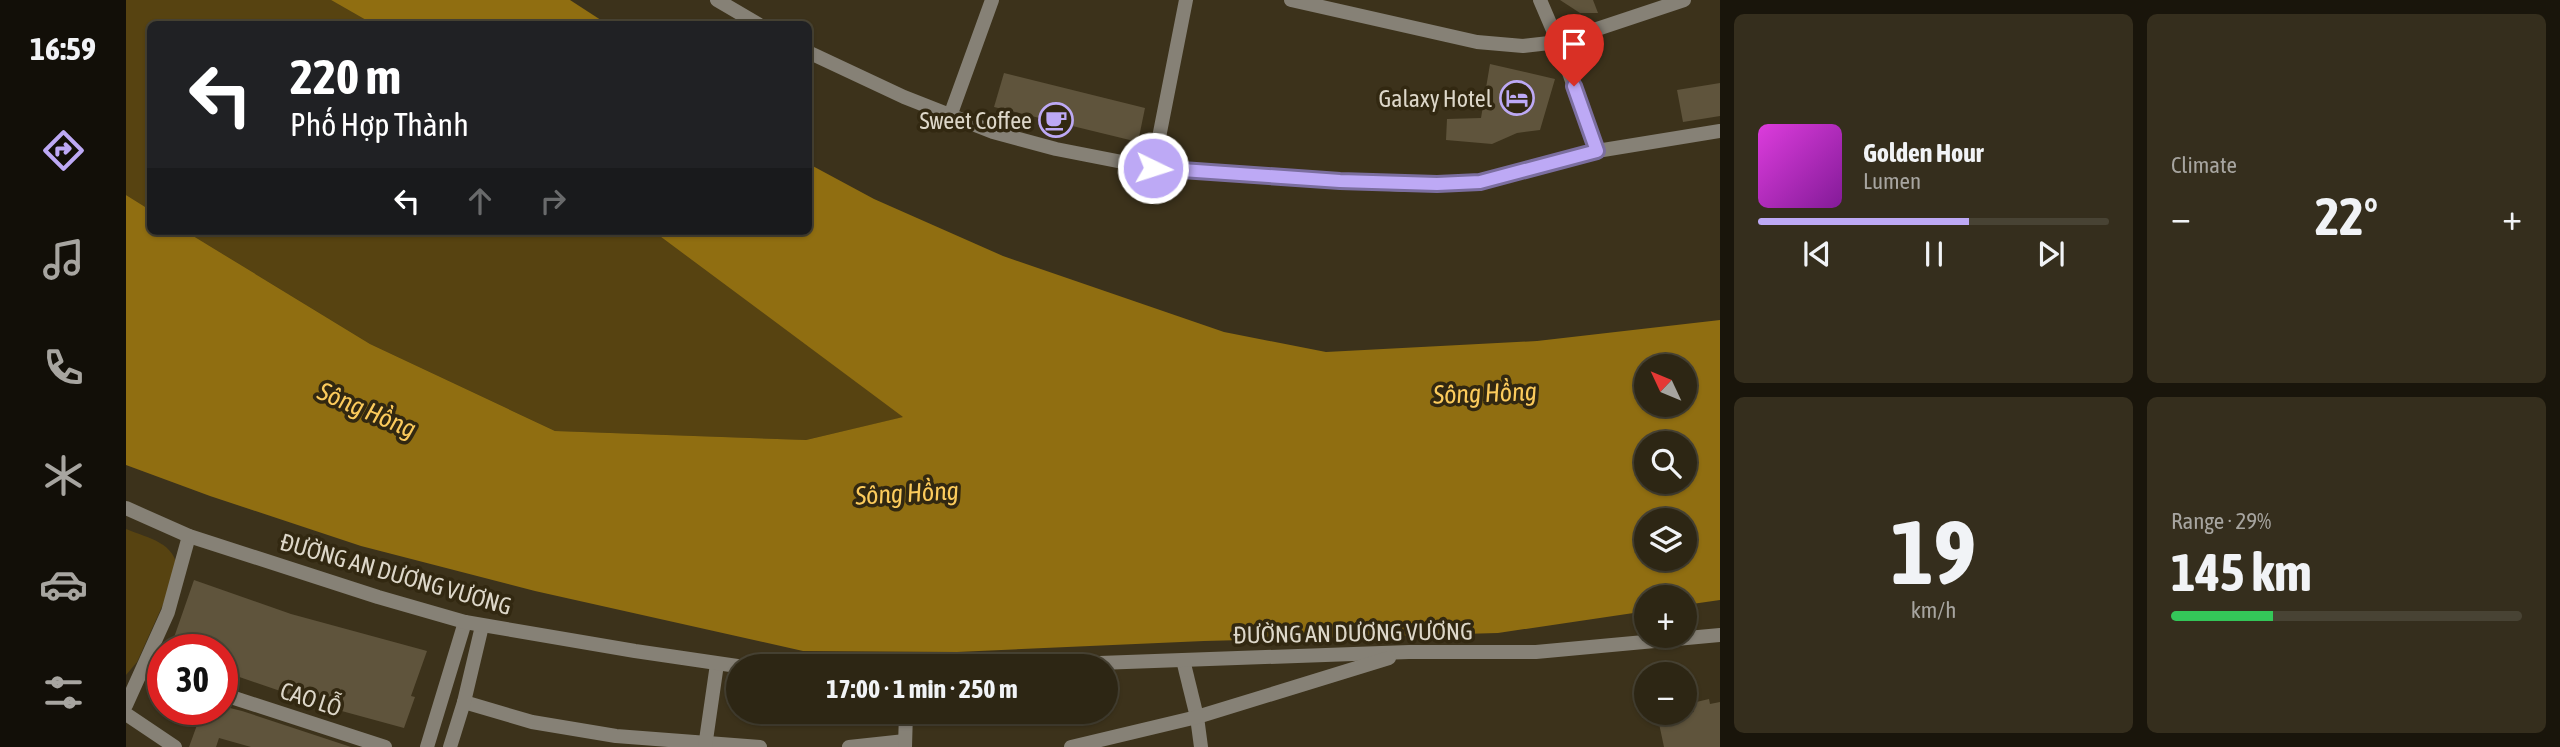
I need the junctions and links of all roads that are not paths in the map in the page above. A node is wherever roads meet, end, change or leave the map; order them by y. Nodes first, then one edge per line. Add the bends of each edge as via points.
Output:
1 (717, 0) edge
2 (992, 0) edge
3 (1186, 0) edge
4 (1291, 0) edge
5 (1540, 0) edge
6 (1684, 0) edge
7 (1660, 4) edge
8 (753, 21) edge
9 (1558, 42) junction
10 (812, 54) edge
11 (950, 116) junction
12 (1720, 131) edge
13 (1597, 151) junction
14 (1153, 168) junction
15 (126, 508) edge
16 (189, 536) junction
17 (465, 622) junction
18 (482, 626) junction
19 (1720, 635) edge
20 (1409, 652) junction
21 (1183, 660) junction
22 (1118, 662) edge
23 (717, 664) junction
24 (726, 665) edge
25 (145, 668) joint
26 (238, 699) edge
27 (464, 702) junction
28 (126, 705) edge
29 (126, 713) edge
30 (1197, 717) junction
31 (906, 724) edge
32 (705, 744) edge
33 (905, 744) edge
34 (175, 747) edge
35 (385, 747) edge
36 (427, 747) edge
37 (450, 747) edge
38 (760, 747) edge
39 (849, 747) edge
40 (1070, 747) edge
41 (1201, 747) edge

1 - 8 street
2 - 11 street
3 - 14 street
4 - 9 street via 1488,44
5 - 9 street
6 - 7 street
7 - 9 street
9 - 13 street
10 - 11 street
11 - 14 street via 1056,149
12 - 13 street
13 - 14 street via 1480,182 1437,184
15 - 16 street, ĐƯỜNG AN DƯƠNG VƯƠNG
16 - 17 street, ĐƯỜNG AN DƯƠNG VƯƠNG
16 - 25 street via 169,612
17 - 18 street, ĐƯỜNG AN DƯƠNG VƯƠNG
17 - 36 street
18 - 23 street, ĐƯỜNG AN DƯƠNG VƯƠNG
18 - 27 street
19 - 20 street, ĐƯỜNG AN DƯƠNG VƯƠNG via 1536,652
20 - 21 street, ĐƯỜNG AN DƯƠNG VƯƠNG
20 - 30 street
21 - 22 street, ĐƯỜNG AN DƯƠNG VƯƠNG
21 - 30 street
23 - 24 street, ĐƯỜNG AN DƯƠNG VƯƠNG
23 - 32 street
25 - 28 street
26 - 35 street, CAO LỖ
27 - 32 street via 532,722
27 - 37 street
29 - 34 street
30 - 40 street
30 - 41 street
31 - 33 street
32 - 38 street
33 - 39 street

